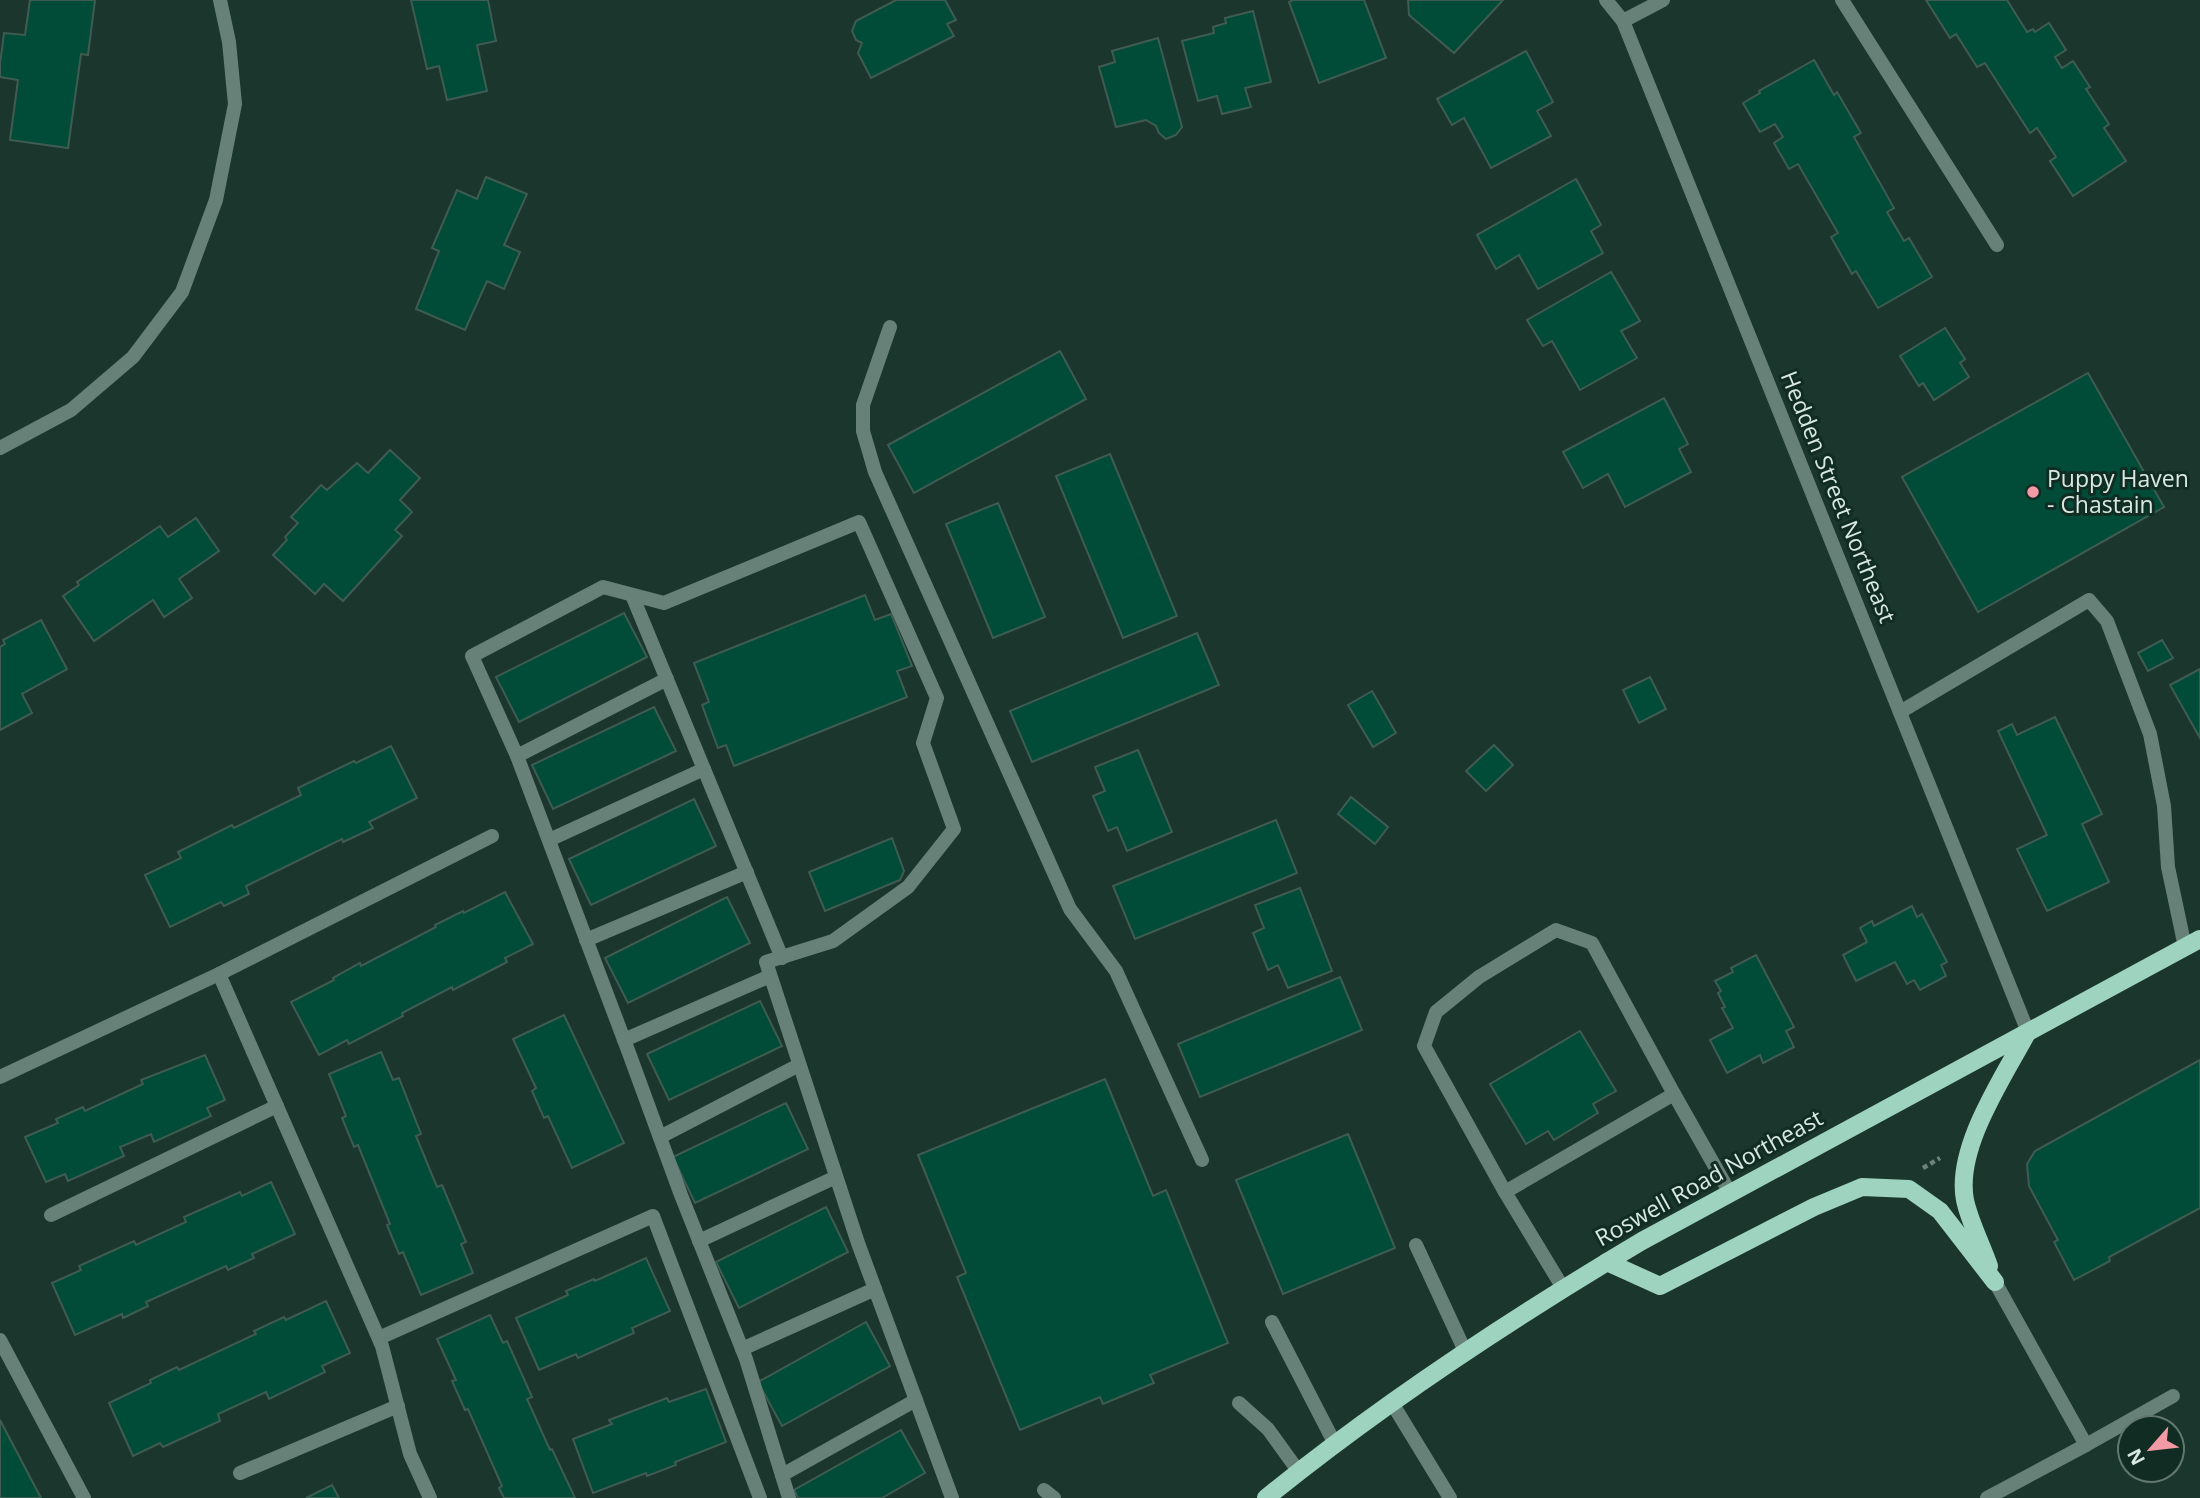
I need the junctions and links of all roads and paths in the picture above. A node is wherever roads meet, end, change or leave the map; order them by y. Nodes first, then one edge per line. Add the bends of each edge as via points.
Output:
1 (220, 0) edge
2 (1606, 0) edge
3 (1663, 0) edge
4 (1842, 0) edge
5 (1623, 21) junction
6 (1997, 245) dead end
7 (890, 327) dead end
8 (0, 448) edge
9 (632, 595) junction
10 (667, 679) junction
11 (1900, 712) junction
12 (517, 756) junction
13 (704, 769) junction
14 (492, 836) dead end
15 (549, 841) junction
16 (747, 872) junction
17 (586, 940) junction
18 (2193, 943) edge
19 (782, 958) junction
20 (219, 974) junction
21 (770, 976) junction
22 (2028, 1032) junction
23 (624, 1040) junction
24 (799, 1065) junction
25 (0, 1077) edge
26 (1674, 1094) junction
27 (276, 1105) junction
28 (660, 1137) junction
29 (1202, 1160) dead end
30 (836, 1177) junction
31 (1505, 1192) junction
32 (1730, 1193) junction
33 (51, 1215) dead end
34 (698, 1241) junction
35 (1416, 1245) dead end
36 (1607, 1262) junction
37 (1996, 1282) junction
38 (1563, 1288) junction
39 (875, 1289) junction
40 (1272, 1322) dead end
41 (379, 1338) junction
42 (0, 1340) edge
43 (742, 1349) junction
44 (1465, 1351) junction
45 (2173, 1396) dead end
46 (916, 1400) junction
47 (1239, 1402) dead end
48 (1392, 1403) junction
49 (398, 1406) junction
50 (1335, 1444) junction
51 (2085, 1445) junction
52 (1298, 1472) junction
53 (240, 1473) dead end
54 (782, 1475) junction
55 (949, 1497) edge
56 (84, 1498) edge
57 (430, 1498) edge
58 (760, 1498) edge
59 (789, 1498) edge
60 (1266, 1498) edge
61 (1450, 1498) edge
62 (1987, 1498) edge

1 - 8 street via 235,104 216,200 182,292 133,357 71,410
2 - 5 street, Hedden Street Northeast
3 - 5 street
4 - 6 street
5 - 11 street, Hedden Street Northeast
7 - 29 street via 863,405 863,431 875,472 1070,909 1116,971
9 - 10 street
9 - 12 street via 603,587 472,656
9 - 19 street via 664,603 859,522 937,698 923,743 954,829 908,887 833,941
10 - 12 street
10 - 13 street
11 - 18 street via 2089,600 2107,621 2150,734 2164,806 2168,867
11 - 22 street, Hedden Street Northeast
12 - 15 street
13 - 15 street
13 - 16 street
14 - 20 street
15 - 17 street
16 - 17 street
16 - 19 street
17 - 23 street
18 - 22 main road, Roswell Road Northeast
19 - 21 street via 766,962
20 - 25 street
20 - 27 street
21 - 23 street
21 - 24 street
22 - 32 main road, Roswell Road Northeast
22 - 37 main road via 1974,1134 1964,1165 1965,1200
23 - 28 street
24 - 28 street
24 - 30 street
26 - 31 street
26 - 31 street via 1592,943 1556,930 1479,977 1436,1012 1424,1046
26 - 32 street
27 - 33 street
27 - 41 street
28 - 34 street
30 - 34 street
30 - 39 street
31 - 38 street
32 - 36 main road, Roswell Road Northeast
34 - 43 street
35 - 44 street
36 - 37 main road via 1660,1286 1862,1187 1909,1189 1940,1211
36 - 38 main road, Roswell Road Northeast
37 - 51 street
38 - 44 main road, Roswell Road Northeast
39 - 43 street
39 - 46 street
40 - 50 street
41 - 49 street
41 - 58 street via 653,1216
42 - 56 street
43 - 54 street
44 - 48 main road, Roswell Road Northeast
45 - 51 street
46 - 54 street
46 - 55 street
47 - 52 street via 1268,1429
48 - 50 main road, Roswell Road Northeast
48 - 61 street
49 - 53 street
49 - 57 street via 410,1454
50 - 52 main road, Roswell Road Northeast
51 - 62 street
52 - 60 main road, Roswell Road Northeast
54 - 59 street

